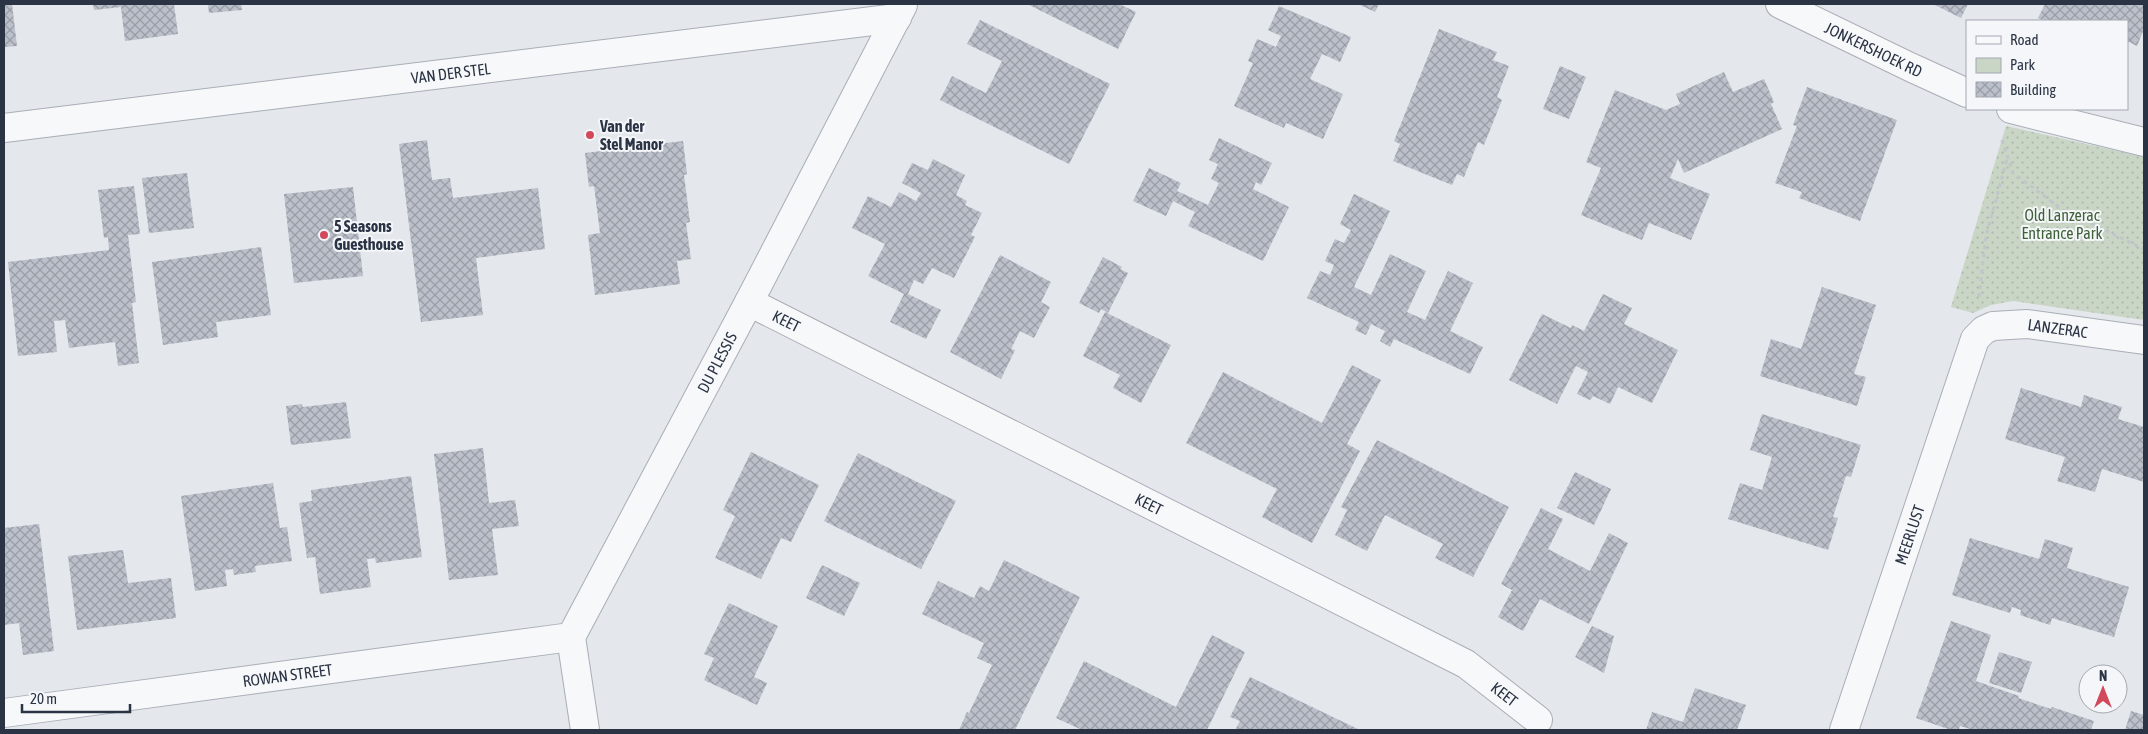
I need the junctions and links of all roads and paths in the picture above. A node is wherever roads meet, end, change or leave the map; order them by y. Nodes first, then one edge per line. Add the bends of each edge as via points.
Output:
1 (1780, 4) edge
2 (901, 11) edge
3 (1966, 93) edge
4 (2015, 110) edge
5 (4, 128) edge
6 (2000, 136) dead end
7 (2144, 142) edge
8 (2008, 157) junction
9 (2144, 249) edge
10 (749, 302) junction
11 (1980, 334) junction
12 (2144, 340) edge
13 (571, 637) junction
14 (4, 713) edge
15 (1538, 720) dead end
16 (585, 730) edge
17 (1844, 730) edge

1 - 3 street, JONKERSHOEK RD
2 - 5 street, VAN DER STEL
2 - 10 street, DU PLESSIS
4 - 7 street
6 - 8 path
8 - 9 path via 2013,173 2063,210
8 - 11 path via 1986,236 1978,297
10 - 13 street, DU PLESSIS
10 - 15 street, KEET via 1466,664
11 - 12 street, LANZERAC via 1993,326 2027,324
11 - 17 street, MEERLUST
13 - 14 street, ROWAN STREET
13 - 16 street

